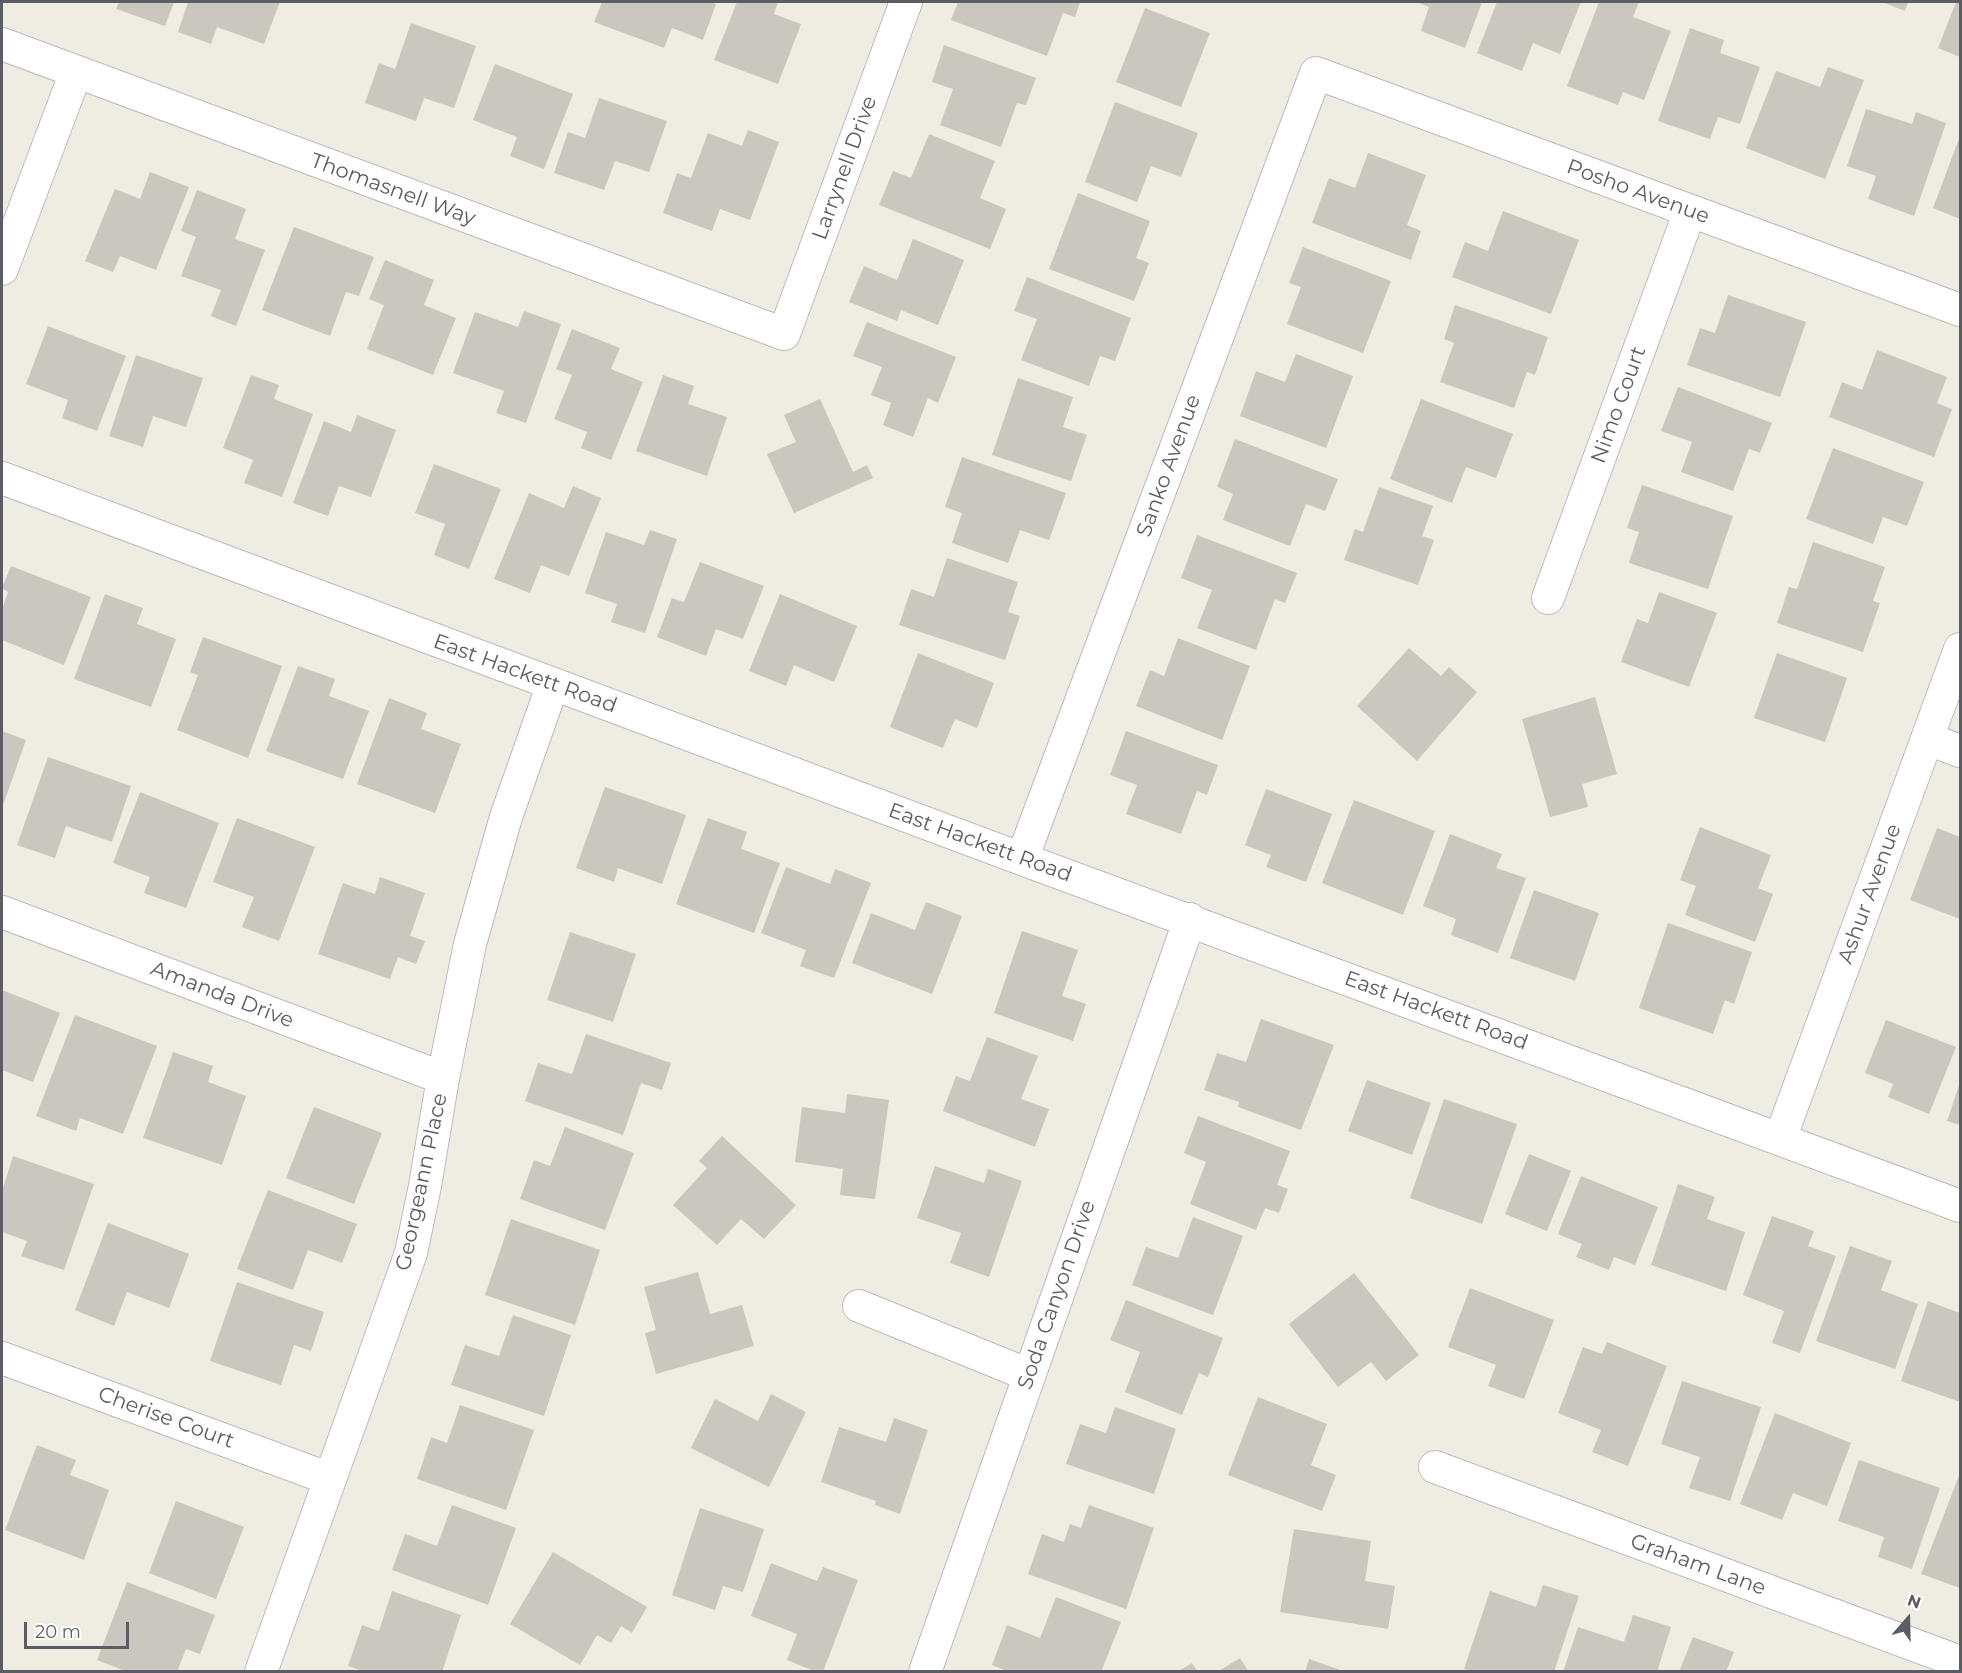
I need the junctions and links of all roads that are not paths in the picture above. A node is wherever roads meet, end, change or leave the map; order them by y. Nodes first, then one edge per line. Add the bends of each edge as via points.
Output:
1 (906, 2) edge
2 (2, 44) edge
3 (76, 72) junction
4 (1316, 74) joint
5 (1690, 211) junction
6 (2, 269) edge
7 (1960, 310) edge
8 (784, 334) joint
9 (2, 478) edge
10 (1548, 598) dead end
11 (1960, 649) edge
12 (553, 684) junction
13 (1928, 739) junction
14 (1960, 751) edge
15 (1022, 859) junction
16 (2, 912) edge
17 (1190, 920) junction
18 (443, 1078) junction
19 (1780, 1139) junction
20 (1960, 1206) edge
21 (859, 1306) dead end
22 (2, 1358) edge
23 (1029, 1375) junction
24 (1435, 1467) dead end
25 (330, 1479) junction
26 (1960, 1662) edge
27 (261, 1671) edge
28 (925, 1671) edge

1 - 8 street, Larrynell Drive
2 - 3 street, Thomasnell Way
3 - 6 street
3 - 8 street, Thomasnell Way
4 - 5 street, Posho Avenue
4 - 15 street, Sanko Avenue
5 - 7 street, Posho Avenue
5 - 10 street, Nimo Court
9 - 12 street, East Hackett Road
11 - 13 street, Ashur Avenue
12 - 15 street, East Hackett Road
12 - 18 street, Georgeann Place via 502,829 470,944
13 - 14 street
13 - 19 street, Ashur Avenue
15 - 17 street, East Hackett Road
16 - 18 street, Amanda Drive
17 - 19 street, East Hackett Road
17 - 23 street, Soda Canyon Drive
18 - 25 street, Georgeann Place via 411,1253
19 - 20 street, East Hackett Road
21 - 23 street
22 - 25 street, Cherise Court
23 - 28 street, Soda Canyon Drive
24 - 26 street, Graham Lane
25 - 27 street, Georgeann Place

